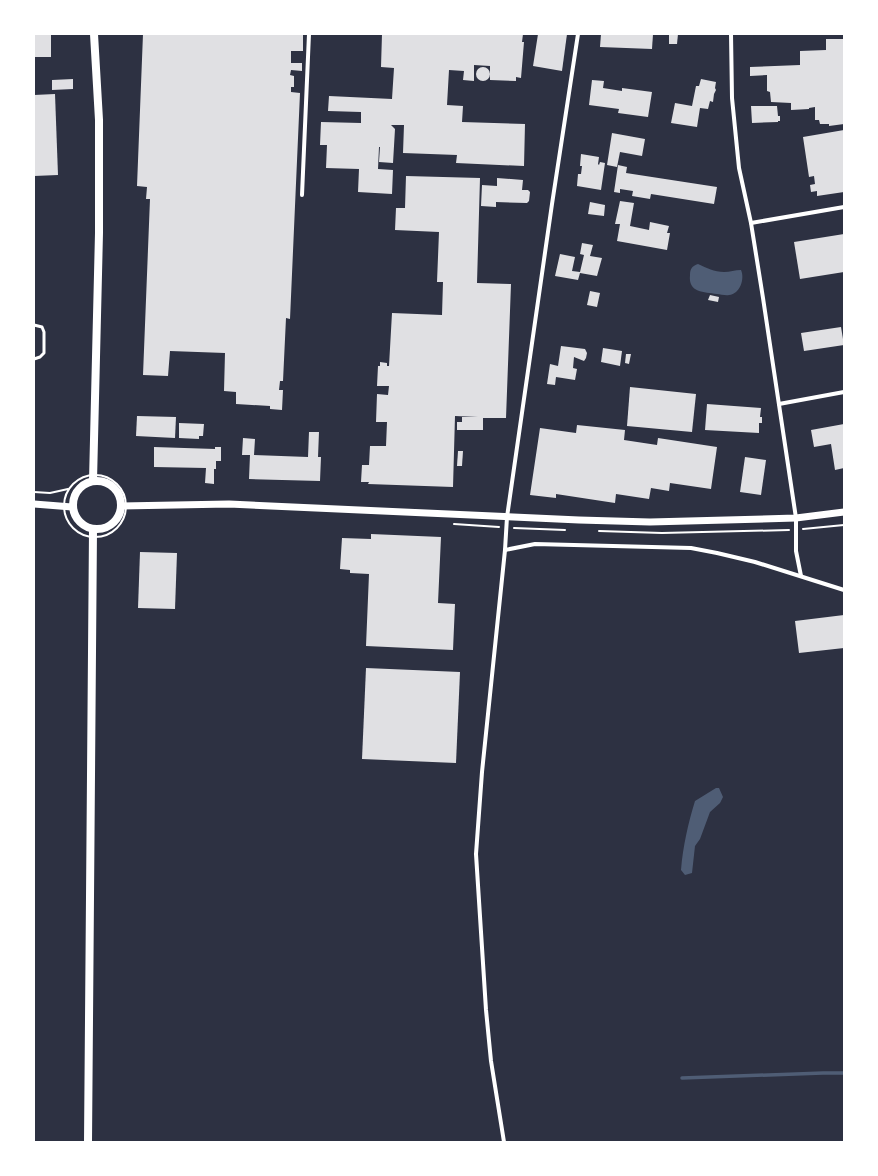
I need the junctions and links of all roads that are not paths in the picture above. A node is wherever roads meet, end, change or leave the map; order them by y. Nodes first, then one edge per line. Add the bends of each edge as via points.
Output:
1 (94, 34) edge
2 (308, 34) edge
3 (578, 34) edge
4 (731, 34) edge
5 (302, 196) dead end
6 (844, 207) edge
7 (751, 223) junction
8 (34, 325) edge
9 (34, 359) edge
10 (844, 392) edge
11 (779, 404) junction
12 (94, 478) junction
13 (34, 504) edge
14 (124, 505) junction
15 (72, 507) junction
16 (844, 512) edge
17 (507, 517) junction
18 (796, 518) junction
19 (93, 533) junction
20 (505, 550) junction
21 (801, 576) junction
22 (844, 590) edge
23 (88, 1142) edge
24 (504, 1142) edge

1 - 12 main road via 99,120
2 - 5 street
3 - 17 street
4 - 7 street via 732,98 739,168
6 - 7 street
7 - 11 street
8 - 9 lane via 42,327 44,332 44,353
10 - 11 street
11 - 18 street
12 - 14 main road via 110,484
12 - 15 main road via 78,490 73,498
13 - 15 street
14 - 17 street via 229,504
14 - 19 main road via 116,521
15 - 19 main road via 79,522
16 - 18 street
17 - 18 street via 650,522
17 - 20 street
18 - 21 street via 796,551
19 - 23 main road
20 - 21 street via 535,544 691,548 755,562
20 - 24 street via 476,854 486,1010
21 - 22 street

